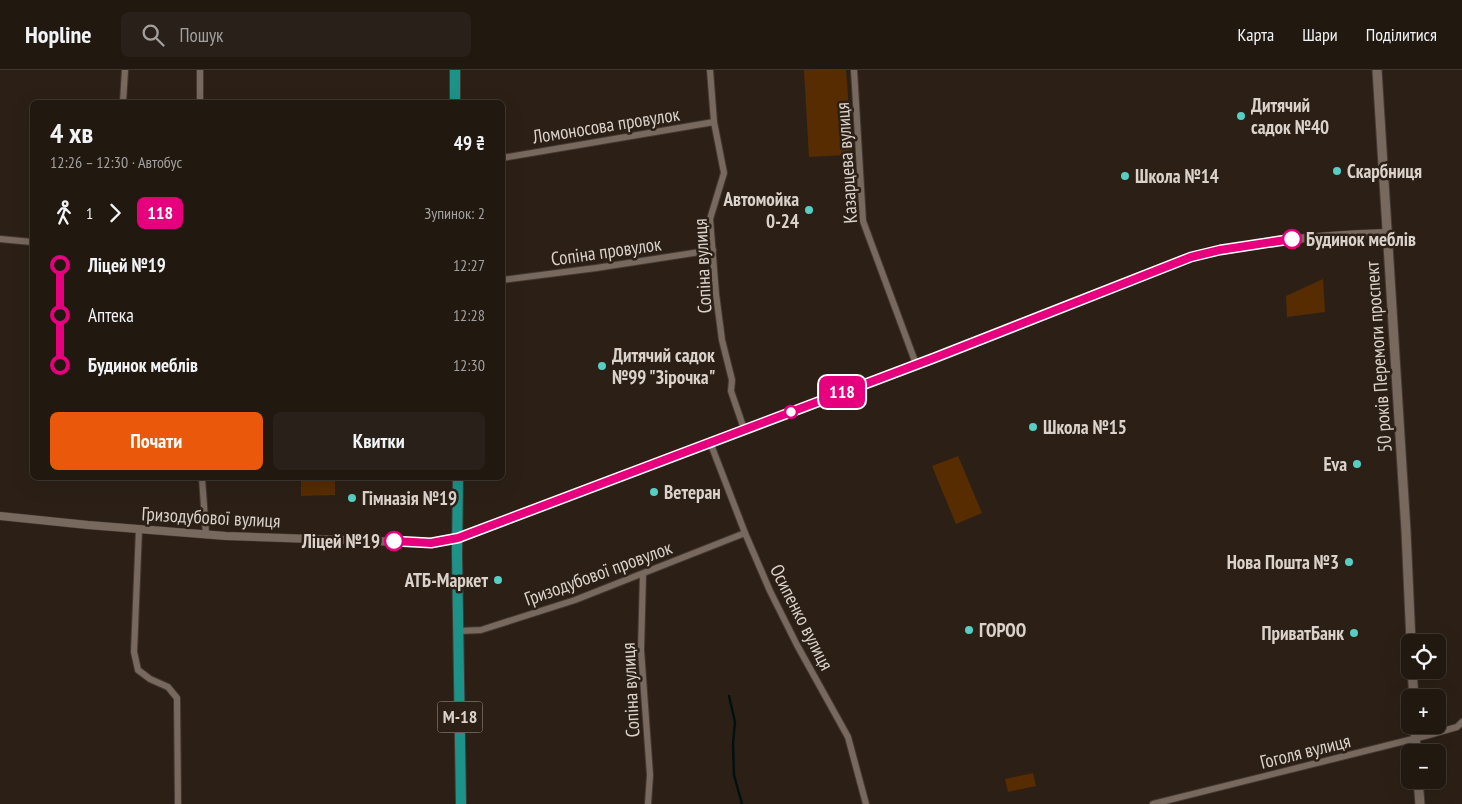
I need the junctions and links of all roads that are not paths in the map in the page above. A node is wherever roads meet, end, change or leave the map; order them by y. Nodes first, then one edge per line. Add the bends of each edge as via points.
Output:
1 (125, 70) edge
2 (200, 70) edge
3 (455, 70) edge
4 (710, 70) edge
5 (854, 70) edge
6 (1377, 70) edge
7 (123, 100) edge
8 (200, 100) edge
9 (455, 100) edge
10 (714, 122) junction
11 (505, 157) edge
12 (1386, 233) junction
13 (0, 240) edge
14 (30, 242) edge
15 (712, 250) junction
16 (505, 280) edge
17 (916, 364) junction
18 (744, 429) junction
19 (710, 442) junction
20 (202, 480) edge
21 (458, 480) edge
22 (0, 516) edge
23 (139, 529) junction
24 (745, 533) junction
25 (206, 534) junction
26 (458, 538) junction
27 (643, 574) junction
28 (459, 631) junction
29 (1411, 634) edge
30 (1462, 722) edge
31 (1415, 734) edge
32 (1415, 738) junction
33 (1415, 744) edge
34 (1419, 789) edge
35 (178, 804) edge
36 (461, 804) edge
37 (648, 804) edge
38 (866, 804) edge
39 (1152, 804) edge
40 (1420, 804) edge

1 - 7 street
2 - 8 street
3 - 9 highway
4 - 10 street, Сопіна вулиця
5 - 17 street, Казарцева вулиця via 863,221
6 - 12 main road, 50 років Перемоги проспект
10 - 11 street, Ломоносова провулок
10 - 15 street, Сопіна вулиця via 724,174 710,219
12 - 17 street, Гризодубової вулиця via 1280,240 1191,257
12 - 29 main road, 50 років Перемоги проспект
13 - 14 street
15 - 16 street, Сопіна провулок
15 - 18 street, Сопіна вулиця via 731,391
17 - 18 street, Гризодубової вулиця
18 - 19 street, Гризодубової вулиця
19 - 24 street, Осипенко вулиця
19 - 26 street, Гризодубової вулиця
20 - 25 street
21 - 26 highway, М-18
22 - 23 street, Гризодубової вулиця
23 - 25 street, Гризодубової вулиця
23 - 35 street via 134,652 138,670 168,687 177,698
24 - 27 street, Гризодубової провулок
24 - 38 street, Осипенко вулиця via 770,590 848,737
25 - 26 street, Гризодубової вулиця via 431,543
26 - 28 highway, М-18
27 - 28 street, Гризодубової провулок via 481,630
27 - 37 street, Сопіна вулиця via 641,650 650,775
28 - 36 highway, М-18
30 - 32 street, Гоголя вулиця via 1456,727
31 - 32 main road
32 - 33 main road
32 - 39 street, Гоголя вулиця
34 - 40 main road

